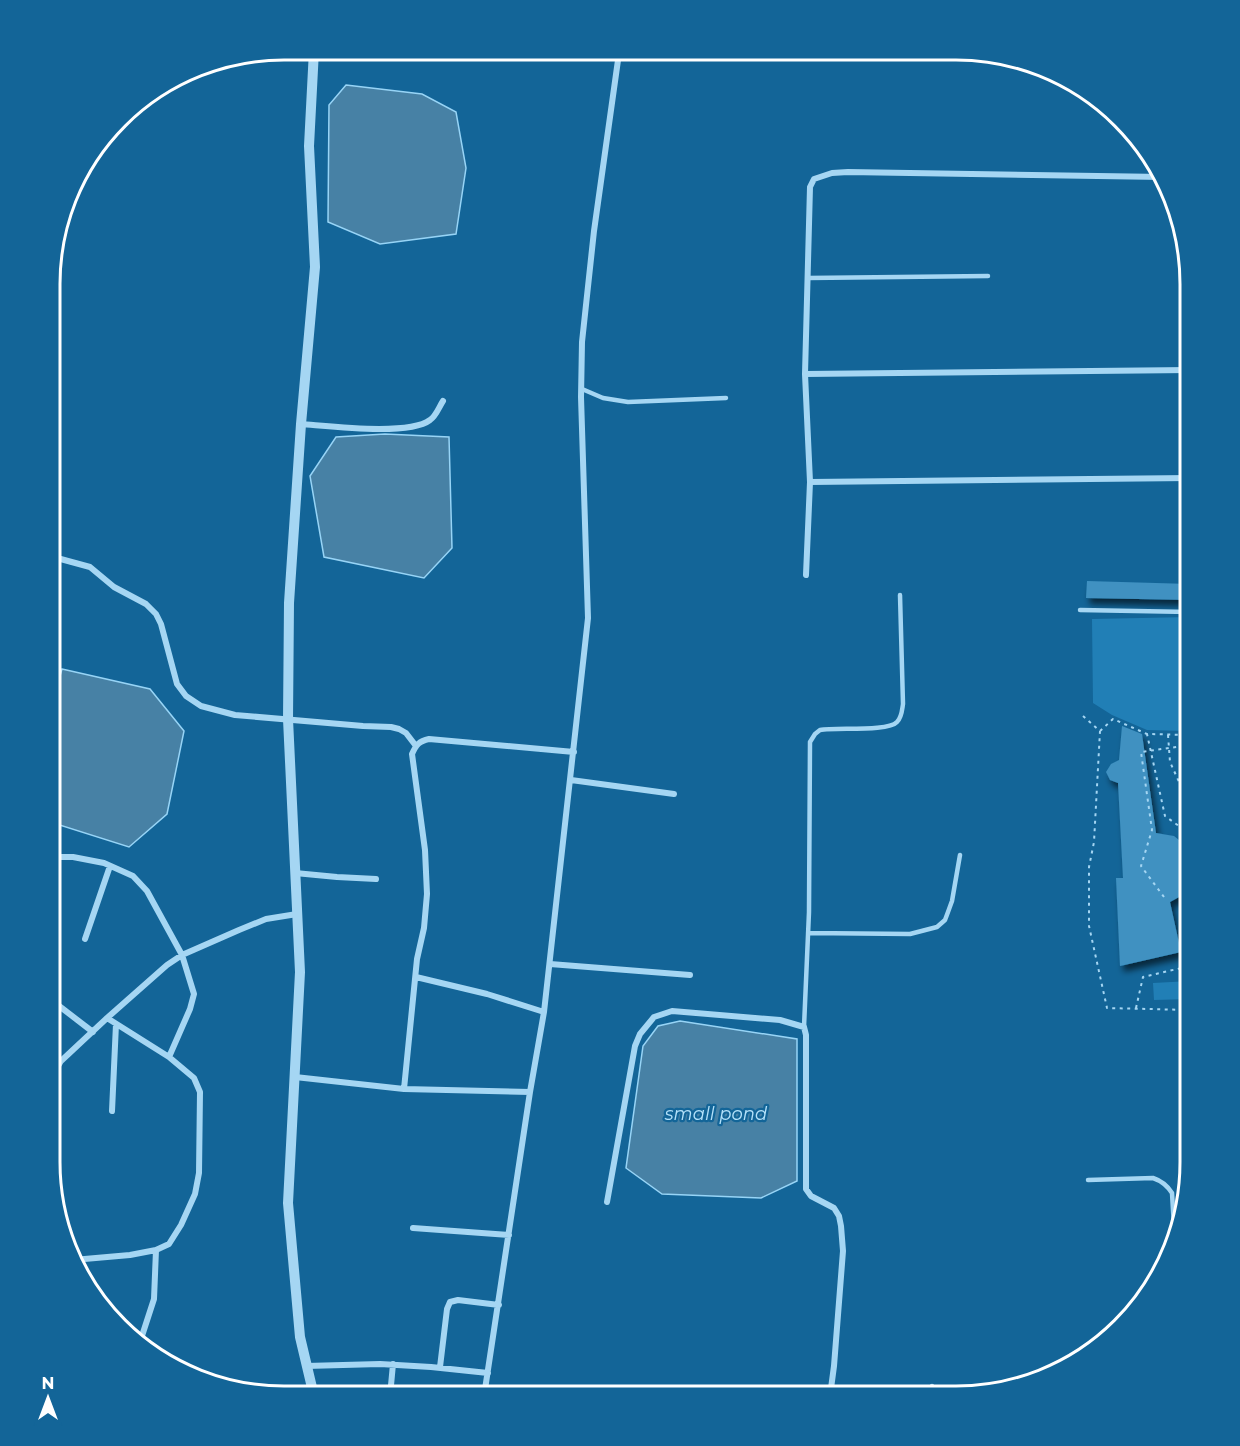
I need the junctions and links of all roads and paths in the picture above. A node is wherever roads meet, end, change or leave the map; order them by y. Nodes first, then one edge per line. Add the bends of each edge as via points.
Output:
1 (313, 60) edge
2 (618, 60) edge
3 (1153, 177) edge
4 (988, 276) dead end
5 (808, 278) junction
6 (1180, 370) edge
7 (806, 374) junction
8 (582, 389) junction
9 (726, 398) dead end
10 (443, 401) dead end
11 (301, 424) junction
12 (1180, 478) edge
13 (810, 482) junction
14 (60, 559) edge
15 (806, 575) dead end
16 (900, 595) dead end
17 (1080, 610) dead end
18 (1180, 612) edge
19 (1083, 716) dead end
20 (288, 719) junction
21 (1100, 731) junction
22 (1147, 734) junction
23 (1168, 735) junction
24 (1180, 735) edge
25 (416, 746) junction
26 (1180, 746) edge
27 (574, 752) junction
28 (571, 780) junction
29 (1180, 784) edge
30 (674, 794) dead end
31 (1180, 827) edge
32 (960, 855) dead end
33 (60, 856) edge
34 (110, 866) junction
35 (295, 873) junction
36 (376, 879) dead end
37 (1164, 897) dead end
38 (297, 914) junction
39 (808, 933) junction
40 (85, 939) dead end
41 (183, 955) junction
42 (550, 964) junction
43 (1180, 968) edge
44 (690, 975) dead end
45 (416, 977) junction
46 (60, 1007) edge
47 (1136, 1008) junction
48 (1180, 1010) edge
49 (544, 1012) junction
50 (107, 1018) junction
51 (116, 1024) junction
52 (804, 1027) junction
53 (93, 1032) junction
54 (169, 1058) junction
55 (61, 1061) edge
56 (295, 1077) junction
57 (404, 1089) junction
58 (530, 1092) junction
59 (112, 1111) dead end
60 (1088, 1180) dead end
61 (608, 1202) dead end
62 (1173, 1215) edge
63 (413, 1228) dead end
64 (509, 1235) junction
65 (156, 1250) junction
66 (82, 1259) edge
67 (499, 1305) junction
68 (142, 1335) edge
69 (393, 1364) junction
70 (306, 1366) junction
71 (440, 1368) junction
72 (488, 1373) junction
73 (311, 1386) edge
74 (391, 1386) edge
75 (486, 1386) edge
76 (831, 1386) edge

1 - 11 street via 309,146 315,267
2 - 8 street via 594,231 582,342
3 - 5 street via 848,172 823,175 814,179 810,187
4 - 5 lane
5 - 7 street
6 - 7 street
7 - 13 street
8 - 9 lane via 628,402
8 - 27 street via 588,618
10 - 11 street via 430,421 418,426
11 - 20 street via 290,603
12 - 13 street
13 - 15 street
14 - 20 street via 90,567 156,614 177,684 186,696 201,706 235,715
16 - 39 lane via 903,704 898,721 883,727 820,730 810,742
17 - 18 lane
19 - 21 path
20 - 25 street via 391,727 406,733
20 - 35 street
21 - 22 path via 1113,719
21 - 47 path via 1089,867 1089,926 1107,1008
22 - 23 path
22 - 31 path via 1165,816
23 - 24 path
23 - 29 path via 1170,762
25 - 27 street via 429,739
25 - 45 street via 412,754 427,894
26 - 37 path via 1141,752 1152,830 1141,866
27 - 28 street
28 - 30 street
28 - 42 street
32 - 39 lane via 952,901 945,920 937,927 910,934
33 - 34 street
34 - 40 street
34 - 41 street via 133,876 147,891
35 - 36 street
35 - 38 street
38 - 41 street via 266,920
38 - 56 street via 300,972
39 - 52 lane
41 - 50 street
41 - 54 street via 194,1000
42 - 44 street
42 - 49 street
43 - 47 path via 1143,977
45 - 49 street
45 - 57 street
46 - 53 street
47 - 48 path
49 - 58 street
50 - 51 street
50 - 53 street
51 - 54 street
51 - 59 street
52 - 61 street via 780,1020 672,1011 654,1017 635,1046
52 - 76 street via 806,1189 834,1208 841,1226 843,1251
53 - 55 street
54 - 65 street via 194,1078 200,1092 199,1173 195,1194 181,1225 169,1244
56 - 57 street
56 - 70 street via 288,1203
57 - 58 street
58 - 64 street
60 - 62 lane via 1162,1181 1172,1193
63 - 64 street
64 - 67 street
65 - 66 street
65 - 68 street via 153,1299
67 - 71 street via 450,1302
67 - 72 street
69 - 70 street
69 - 71 street
69 - 74 street
70 - 73 street
71 - 72 street
72 - 75 street

